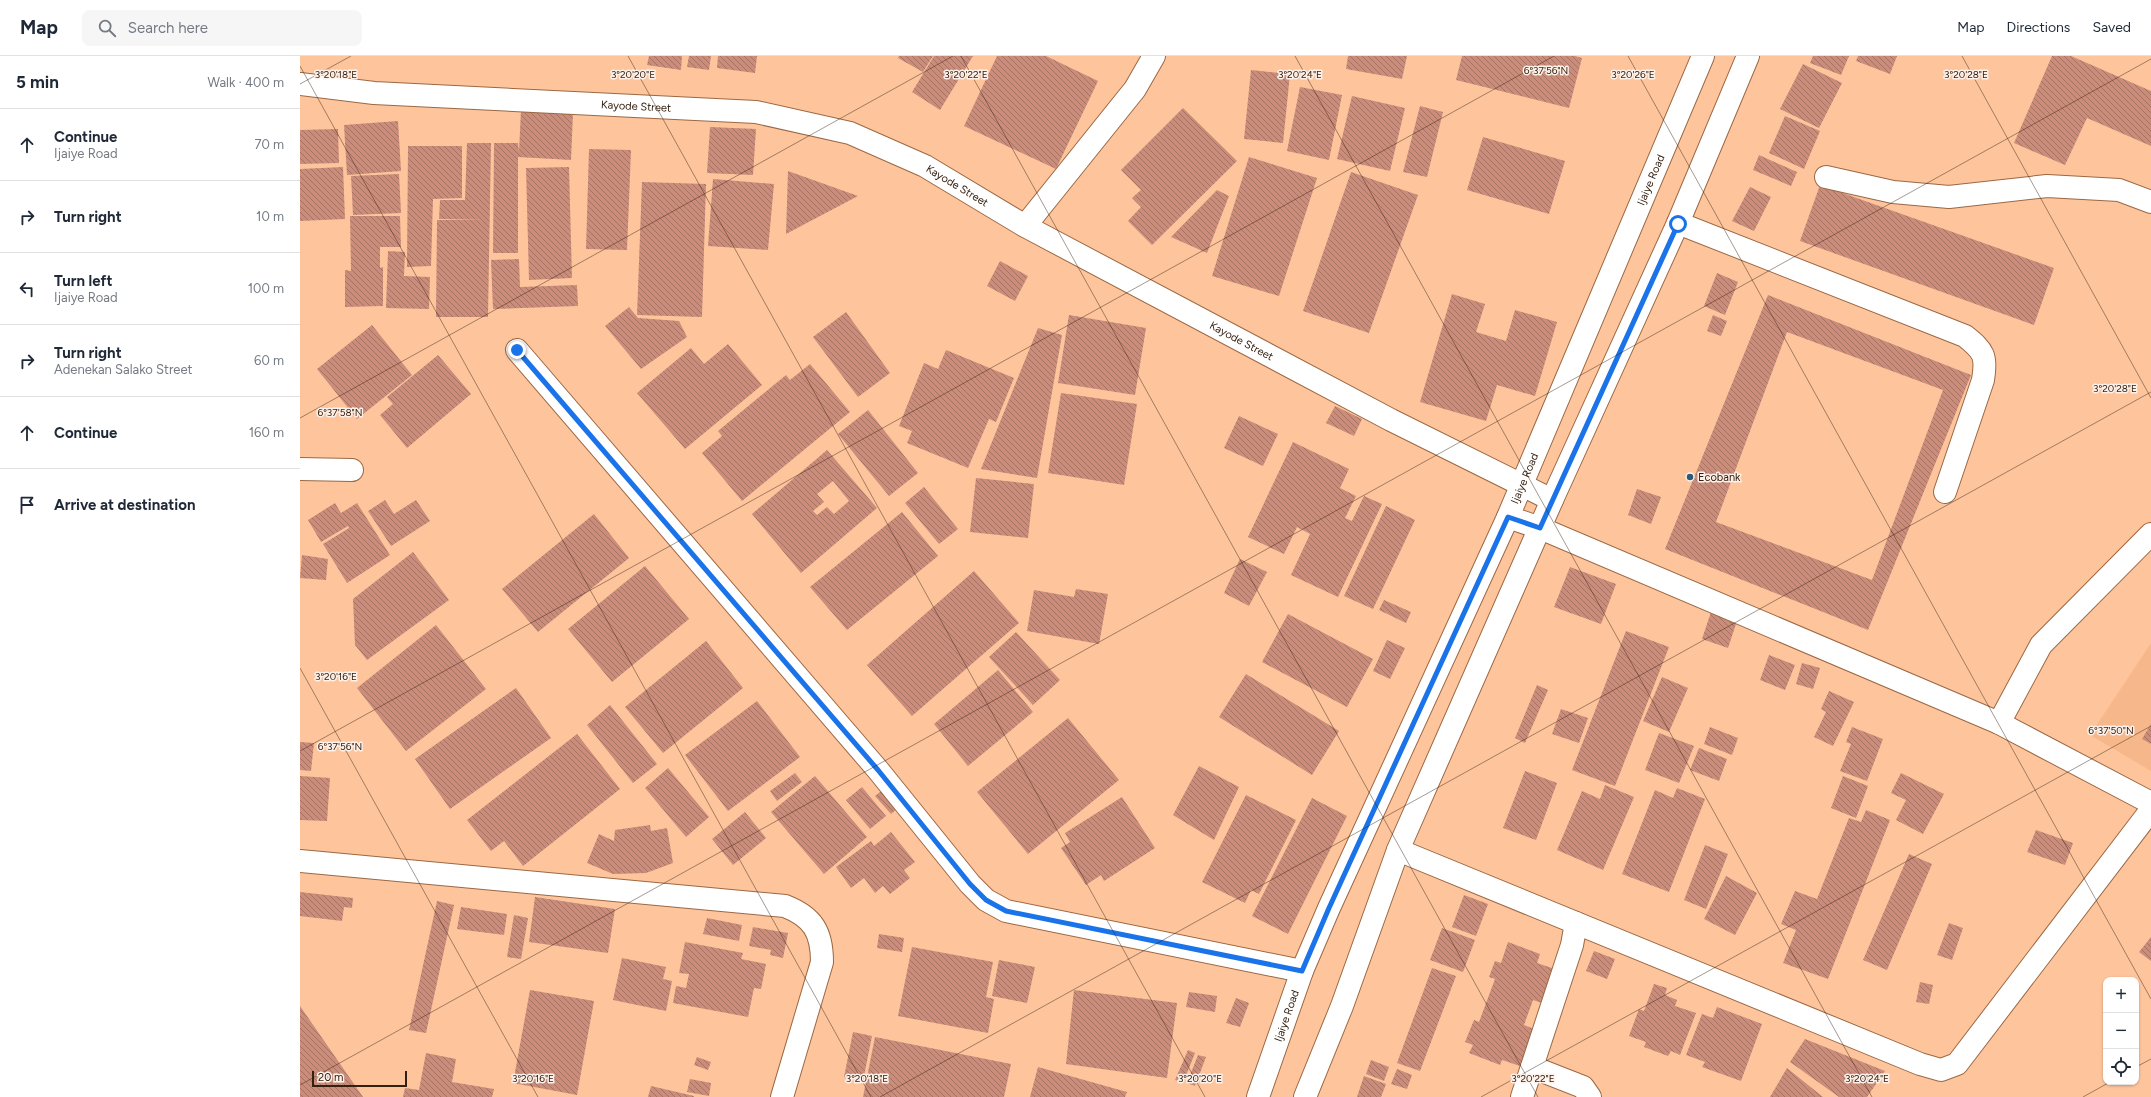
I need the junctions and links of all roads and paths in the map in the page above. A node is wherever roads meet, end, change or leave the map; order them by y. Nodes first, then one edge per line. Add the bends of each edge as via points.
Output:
1 (1154, 56) edge
2 (1703, 56) edge
3 (1748, 56) edge
4 (300, 84) edge
5 (1826, 177) dead end
6 (2151, 202) edge
7 (1678, 224) junction
8 (1025, 226) junction
9 (517, 350) dead end
10 (300, 469) edge
11 (352, 470) dead end
12 (1522, 486) junction
13 (1945, 492) dead end
14 (1552, 500) junction
15 (1508, 517) junction
16 (1540, 528) junction
17 (2151, 534) edge
18 (1999, 723) junction
19 (2151, 803) edge
20 (2151, 810) edge
21 (1398, 850) junction
22 (300, 861) edge
23 (1576, 923) junction
24 (1302, 971) junction
25 (1532, 1067) junction
26 (782, 1097) edge
27 (1258, 1097) edge
28 (1305, 1097) edge
29 (1522, 1097) edge
30 (1590, 1097) edge

1 - 8 street via 1135,89
2 - 12 street, Ijaiye Road
3 - 7 street
4 - 8 street, Kayode Street via 374,93 756,112 850,133 925,166
5 - 6 street via 1893,192 1949,197 2048,186 2119,190
7 - 13 street via 1965,336 1981,348 1985,366 1983,380
7 - 14 street
8 - 12 street, Kayode Street
9 - 24 street via 873,764 970,884 986,900 1006,911
10 - 11 street
12 - 14 street, Kayode Street
12 - 15 street, Ijaiye Road
14 - 16 street
15 - 16 street
15 - 24 street, Ijaiye Road
16 - 18 street
16 - 21 street
17 - 18 street via 2041,645
18 - 19 street
20 - 23 street via 1956,1064 1941,1070 1920,1064
21 - 23 street
21 - 28 street via 1342,1006
22 - 26 street via 785,906 801,912 818,934 822,947 822,962
23 - 25 street via 1572,945
24 - 27 street, Ijaiye Road
25 - 29 street
25 - 30 street via 1583,1087

